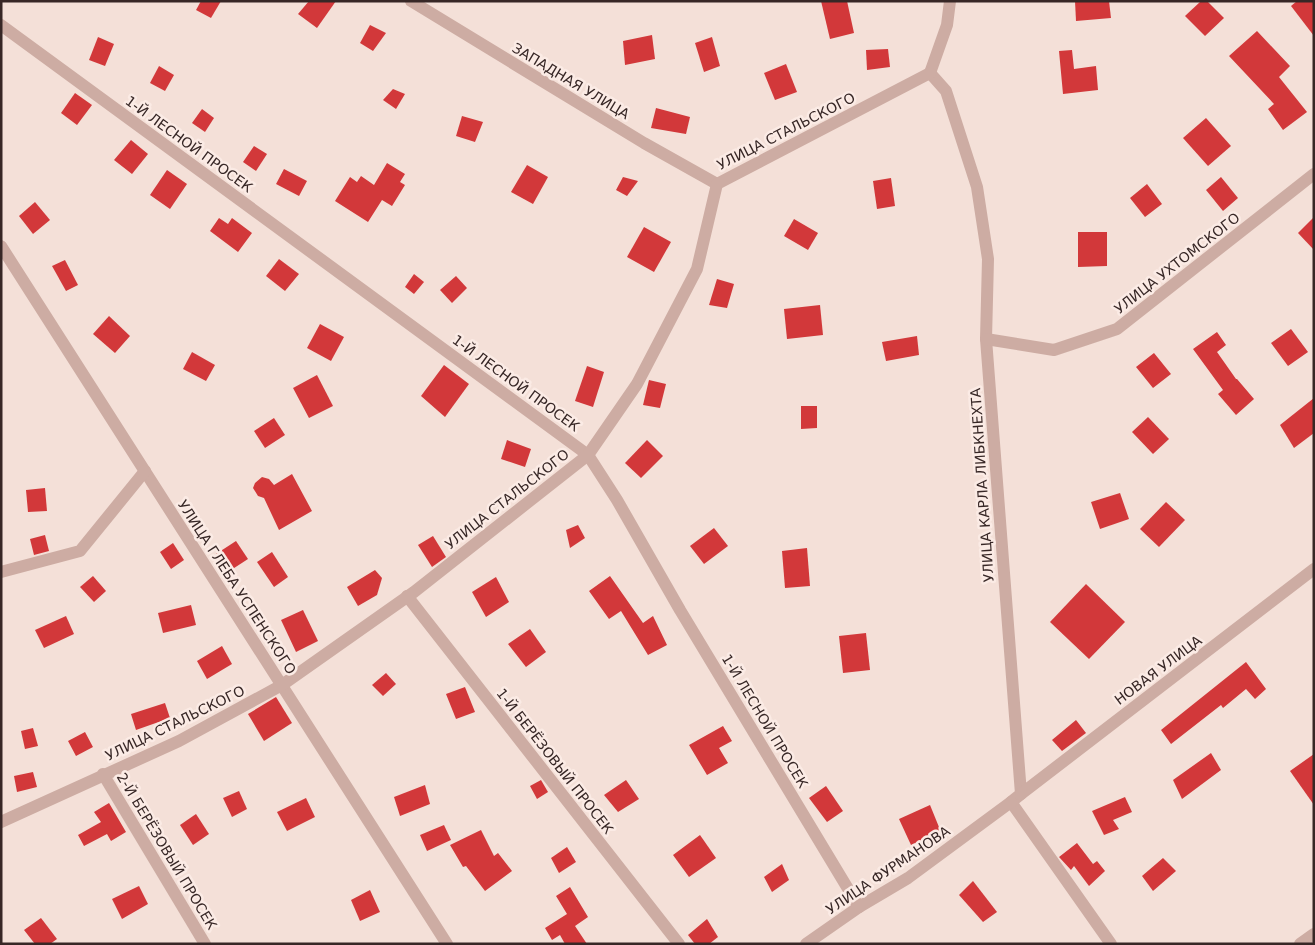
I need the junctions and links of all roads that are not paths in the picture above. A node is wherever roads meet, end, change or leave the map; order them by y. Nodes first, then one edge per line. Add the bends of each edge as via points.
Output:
1 (411, 1) edge
2 (950, 1) edge
3 (1, 25) edge
4 (930, 73) junction
5 (1314, 174) edge
6 (717, 184) junction
7 (1, 246) edge
8 (986, 339) junction
9 (588, 455) junction
10 (145, 471) junction
11 (1314, 569) edge
12 (1, 572) edge
13 (408, 596) junction
14 (282, 685) junction
15 (103, 774) junction
16 (1016, 798) junction
17 (1, 822) edge
18 (858, 907) junction
19 (1314, 934) edge
20 (205, 944) edge
21 (447, 944) edge
22 (679, 944) edge
23 (806, 944) edge
24 (1111, 944) edge
25 (1300, 944) edge

1 - 6 street, ЗАПАДНАЯ УЛИЦА
2 - 4 street via 947,25
3 - 9 street, 1-Й ЛЕСНОЙ ПРОСЕК
4 - 6 street, УЛИЦА СТАЛЬСКОГО
4 - 8 street, УЛИЦА КАРЛА ЛИБКНЕХТА via 946,92 977,187 988,259
5 - 8 street, УЛИЦА УХТОМСКОГО via 1117,329 1054,350
6 - 9 street, УЛИЦА СТАЛЬСКОГО via 697,269 637,384
7 - 10 street, УЛИЦА ГЛЕБА УСПЕНСКОГО
8 - 16 street, УЛИЦА КАРЛА ЛИБКНЕХТА
9 - 13 street, УЛИЦА СТАЛЬСКОГО
9 - 18 street, 1-Й ЛЕСНОЙ ПРОСЕК
10 - 12 street via 80,551
10 - 14 street, УЛИЦА ГЛЕБА УСПЕНСКОГО
11 - 16 street, НОВАЯ УЛИЦА
13 - 14 street, УЛИЦА СТАЛЬСКОГО
13 - 22 street, 1-Й БЕРЁЗОВЫЙ ПРОСЕК
14 - 15 street, УЛИЦА СТАЛЬСКОГО via 179,740
14 - 21 street, УЛИЦА ГЛЕБА УСПЕНСКОГО
15 - 17 street, УЛИЦА СТАЛЬСКОГО
15 - 20 street, 2-Й БЕРЁЗОВЫЙ ПРОСЕК
16 - 18 street, УЛИЦА ФУРМАНОВА via 908,878
16 - 24 street
18 - 23 street, УЛИЦА ФУРМАНОВА
19 - 25 street

